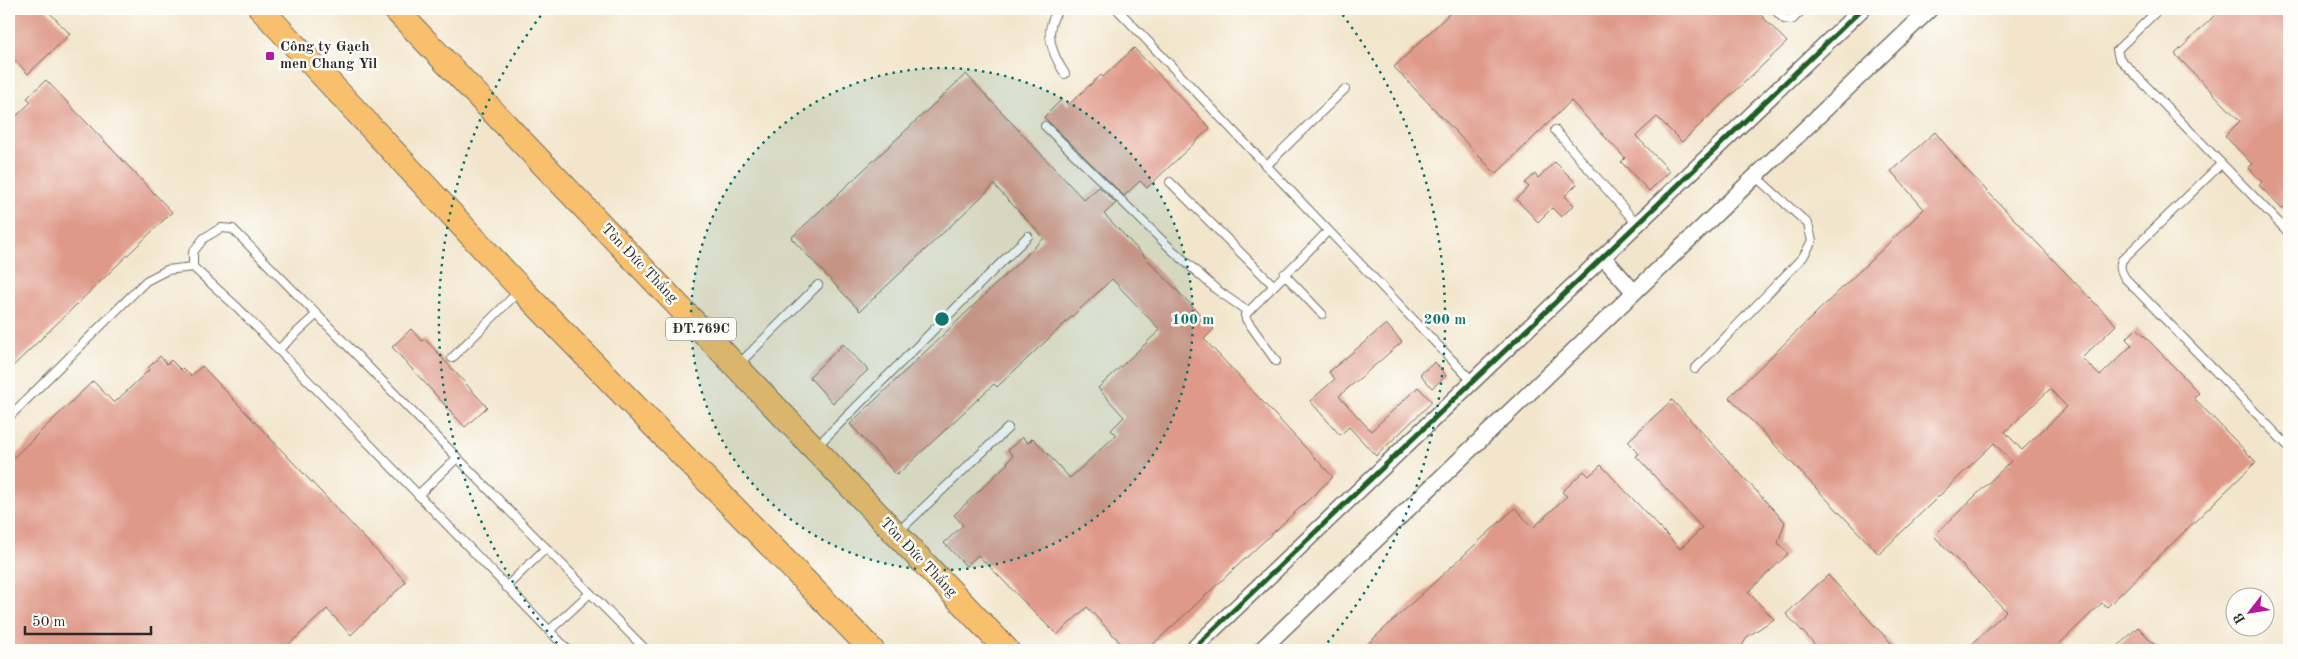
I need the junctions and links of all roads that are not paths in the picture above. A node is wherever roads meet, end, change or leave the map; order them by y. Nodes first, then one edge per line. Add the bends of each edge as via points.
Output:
1 (261, 9) edge
2 (395, 9) edge
3 (1059, 9) edge
4 (1117, 9) edge
5 (1774, 9) edge
6 (1803, 9) edge
7 (1862, 9) edge
8 (1930, 9) edge
9 (2159, 9) edge
10 (1065, 74) dead end
11 (1345, 89) dead end
12 (1045, 126) dead end
13 (1555, 130) dead end
14 (2222, 164) junction
15 (1266, 166) junction
16 (1755, 176) junction
17 (1170, 182) dead end
18 (1638, 224) junction
19 (1328, 231) junction
20 (2289, 234) edge
21 (1028, 236) dead end
22 (1604, 257) junction
23 (193, 267) junction
24 (1284, 274) junction
25 (818, 285) dead end
26 (1273, 285) junction
27 (521, 289) junction
28 (1634, 292) junction
29 (1247, 311) junction
30 (317, 314) junction
31 (1322, 314) dead end
32 (278, 350) junction
33 (452, 358) dead end
34 (1276, 360) dead end
35 (736, 366) junction
36 (1695, 369) dead end
37 (1473, 382) junction
38 (9, 417) edge
39 (1008, 428) dead end
40 (2289, 447) edge
41 (815, 448) junction
42 (457, 458) junction
43 (418, 495) junction
44 (896, 535) junction
45 (546, 548) junction
46 (506, 587) junction
47 (590, 593) junction
48 (549, 631) junction
49 (568, 650) edge
50 (646, 650) edge
51 (872, 650) edge
52 (1007, 650) edge
53 (1192, 650) edge
54 (1261, 650) edge

1 - 27 main road
2 - 35 main road, Tôn Đức Thắng / ĐT.769C
3 - 10 lane via 1049,36 1055,59
4 - 15 lane
5 - 6 lane via 1784,19 1792,20
7 - 18 street
8 - 16 street
9 - 14 lane via 2117,50 2119,58
11 - 15 lane
12 - 29 lane via 1177,254 1217,290
13 - 18 lane
14 - 20 lane
14 - 40 lane via 2122,260 2121,272
15 - 19 lane
16 - 28 street
16 - 36 lane via 1808,224 1812,241 1803,257
17 - 26 lane
18 - 22 street
19 - 24 lane
19 - 37 lane
21 - 41 lane
22 - 28 street
22 - 37 street
23 - 30 lane via 193,252 204,238 221,228 233,229
23 - 32 lane
23 - 38 lane via 167,270 146,281
24 - 26 lane
24 - 31 lane
25 - 35 lane
26 - 29 lane
27 - 33 lane
27 - 51 main road
28 - 54 street
29 - 34 lane via 1246,319
30 - 32 lane
30 - 42 lane
32 - 43 lane
35 - 41 main road, Tôn Đức Thắng / ĐT.769C
37 - 53 street
39 - 44 lane
41 - 44 main road, Tôn Đức Thắng / ĐT.769C
42 - 43 lane
42 - 45 lane
43 - 46 lane
44 - 52 main road, Tôn Đức Thắng / ĐT.769C
45 - 46 lane
45 - 47 lane
46 - 48 lane
47 - 48 lane
47 - 50 lane
48 - 49 lane

